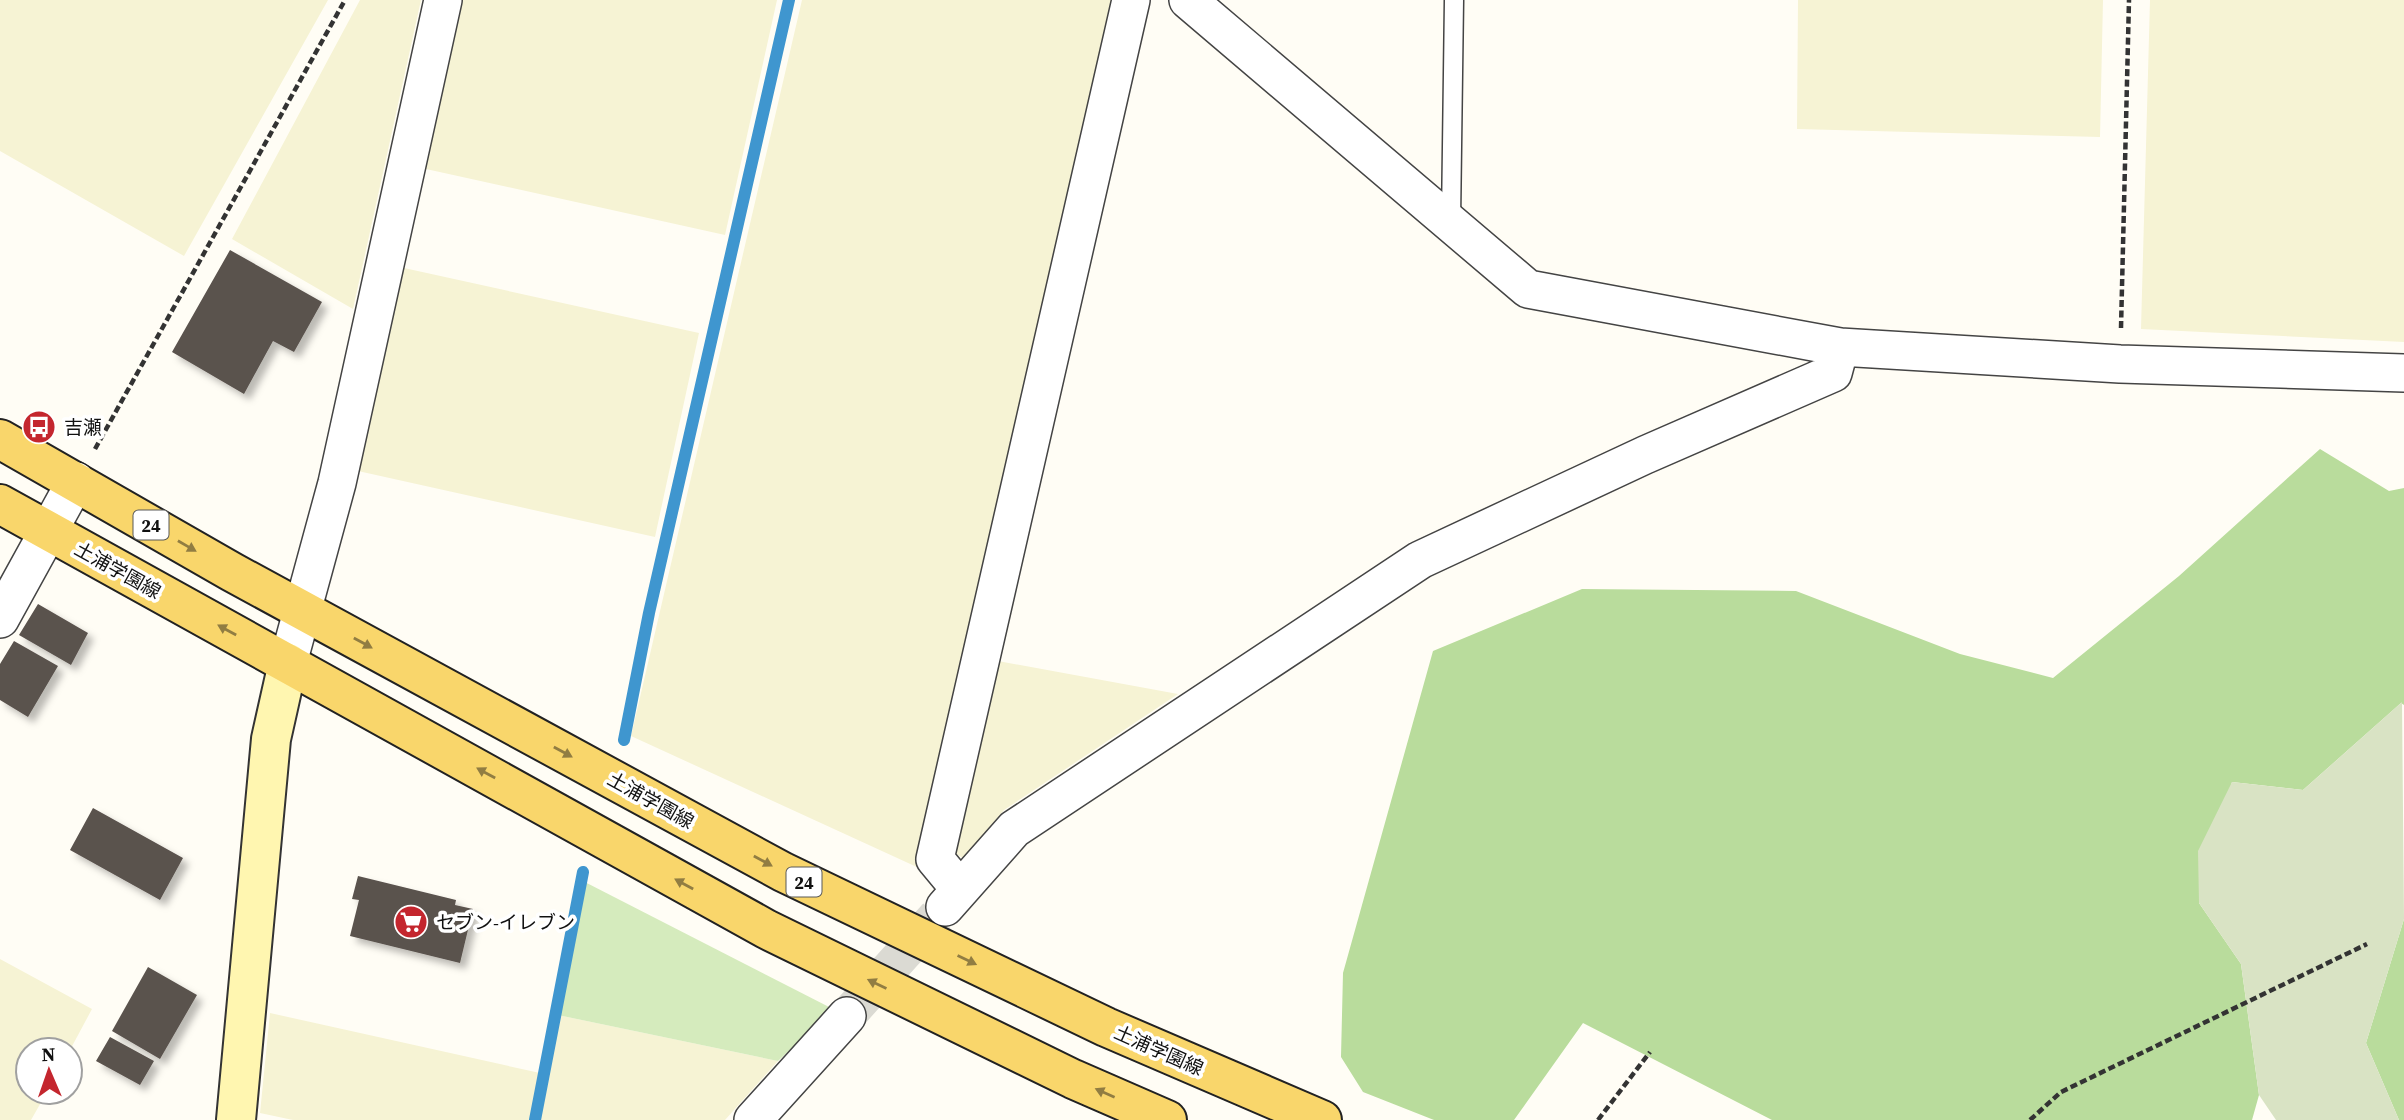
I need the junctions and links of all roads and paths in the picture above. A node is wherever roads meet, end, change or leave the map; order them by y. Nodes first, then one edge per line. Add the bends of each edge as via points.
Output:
1 (345, 0) edge
2 (443, 0) edge
3 (1131, 0) edge
4 (1188, 0) edge
5 (1454, 0) edge
6 (2129, 0) edge
7 (1450, 226) junction
8 (1840, 347) junction
9 (2120, 363) junction
10 (2404, 373) edge
11 (0, 439) edge
12 (76, 481) junction
13 (0, 504) edge
14 (48, 531) junction
15 (303, 610) junction
16 (0, 619) edge
17 (288, 663) junction
18 (2367, 944) dead end
19 (847, 1016) tunnel mouth
20 (1650, 1052) dead end
21 (236, 1120) edge
22 (753, 1120) edge
23 (1167, 1120) edge
24 (1322, 1120) edge
25 (1598, 1120) edge
26 (2031, 1120) edge

1 - 12 path
2 - 15 street via 337,484
3 - 8 street via 935,859 952,898 1014,829 1420,560 1833,373
4 - 7 street
5 - 7 lane
6 - 9 path
7 - 8 street via 1528,289
8 - 9 street
9 - 10 street
11 - 12 main road, 土浦学園線 / 24
12 - 14 street
12 -> 15 main road, 土浦学園線 / 24
13 - 14 main road, 土浦学園線
14 - 16 street
17 -> 14 main road, 土浦学園線
15 - 17 street
15 -> 24 main road, 土浦学園線 / 24 via 783,872 1107,1027
17 - 21 street via 271,739
23 -> 17 main road, 土浦学園線 via 766,929
18 - 26 path via 2061,1092
19 - 22 street
20 - 25 path

